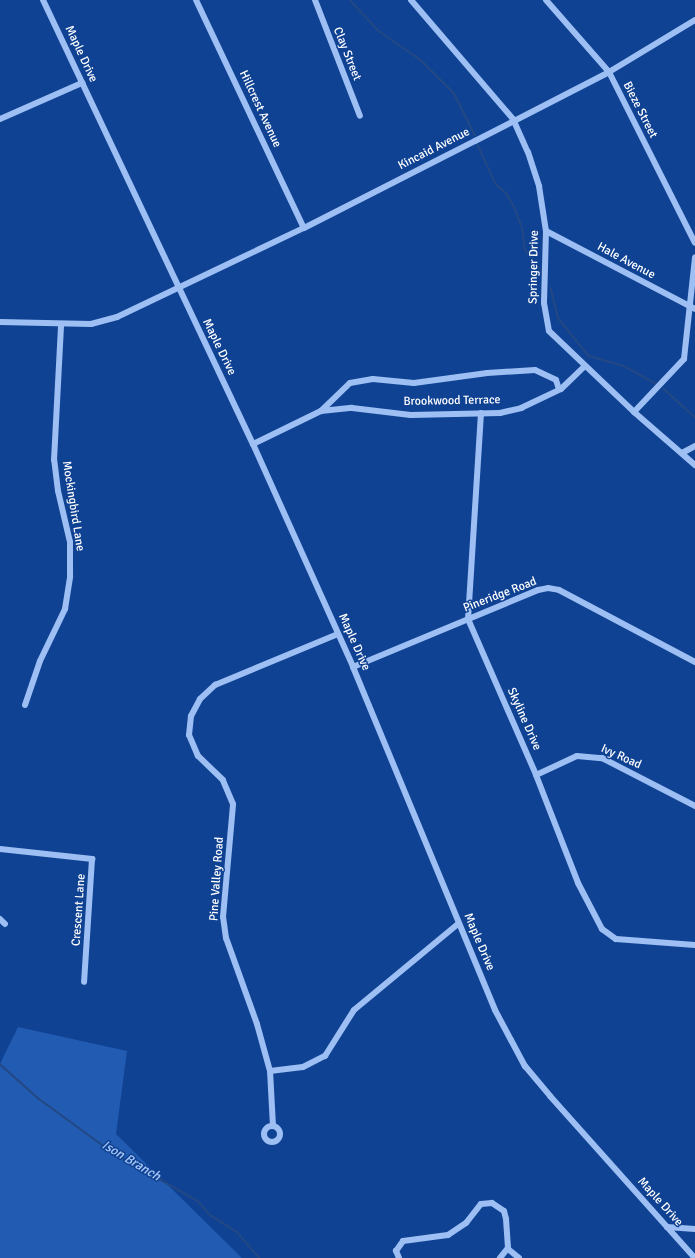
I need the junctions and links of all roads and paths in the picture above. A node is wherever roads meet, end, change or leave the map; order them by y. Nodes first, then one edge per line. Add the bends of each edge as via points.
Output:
1 (43, 0) edge
2 (196, 0) edge
3 (315, 0) edge
4 (411, 0) edge
5 (546, 0) edge
6 (695, 20) edge
7 (608, 72) junction
8 (82, 83) junction
9 (360, 116) dead end
10 (0, 119) edge
11 (513, 119) junction
12 (304, 228) junction
13 (546, 231) junction
14 (695, 243) edge
15 (695, 258) edge
16 (179, 288) junction
17 (692, 308) edge
18 (0, 322) edge
19 (61, 325) junction
20 (585, 366) junction
21 (559, 390) junction
22 (321, 411) junction
23 (634, 412) junction
24 (481, 413) junction
25 (254, 444) junction
26 (695, 446) edge
27 (682, 453) junction
28 (695, 465) edge
29 (468, 619) junction
30 (338, 634) junction
31 (695, 662) edge
32 (353, 667) junction
33 (25, 705) dead end
34 (536, 775) junction
35 (695, 806) edge
36 (0, 849) edge
37 (0, 919) edge
38 (459, 923) junction
39 (5, 924) dead end
40 (695, 945) edge
41 (84, 982) dead end
42 (270, 1071) junction
43 (273, 1126) dead end
44 (667, 1227) junction
45 (695, 1229) edge
46 (508, 1249) junction
47 (399, 1258) edge
48 (500, 1258) edge
49 (519, 1258) edge
50 (695, 1258) edge

1 - 8 street, Maple Drive
2 - 12 street, Hillcrest Avenue
3 - 9 street, Clay Street
4 - 11 street, Springer Drive
5 - 7 street, Bieze Street
6 - 7 street, Kincaid Avenue
7 - 11 street, Kincaid Avenue
7 - 14 street, Bieze Street
8 - 10 street
8 - 16 street, Maple Drive
11 - 12 street, Kincaid Avenue
11 - 13 street, Springer Drive via 535,170
12 - 16 street, Kincaid Avenue
13 - 17 street, Hale Avenue
13 - 20 street, Springer Drive via 546,323 555,339
15 - 17 street
16 - 19 street, Kincaid Avenue via 117,318 91,324
16 - 25 street, Maple Drive
17 - 23 street via 684,359
18 - 19 street, Kincaid Avenue
19 - 33 street, Mockingbird Lane via 54,460 58,491 70,542 70,576 65,609 40,661
20 - 21 street, Brookwood Terrace
20 - 23 street, Springer Drive
21 - 22 street via 556,380 535,370 487,373 414,383 373,379 350,383
21 - 24 street, Brookwood Terrace via 521,408 500,413
22 - 24 street, Brookwood Terrace via 352,408 411,415
22 - 25 street, Brookwood Terrace
23 - 27 street, Springer Drive
24 - 29 street, Skyline Drive
25 - 30 street, Maple Drive
26 - 27 street
27 - 28 street, Springer Drive
29 - 31 street, Pineridge Road via 538,590 552,589
29 - 32 street, Pineridge Road
29 - 34 street, Skyline Drive
30 - 32 street, Maple Drive
30 - 42 street, Pine Valley Road via 215,685 200,699 191,716 189,735 198,756 222,780 233,804 223,922
32 - 38 street, Maple Drive
34 - 35 street, Ivy Road via 577,756 602,758
34 - 40 street, Skyline Drive via 578,883 602,929 616,939
36 - 41 street, Crescent Lane via 92,859
37 - 39 street
38 - 42 street via 354,1010 325,1056 302,1067
38 - 44 street, Maple Drive via 496,1010 525,1066
42 - 43 street, Pine Valley Road
44 - 45 street
44 - 50 street, Maple Drive
46 - 47 street via 504,1211 492,1203 481,1204 466,1224 448,1235 403,1242 396,1251
46 - 48 street
46 - 49 street

